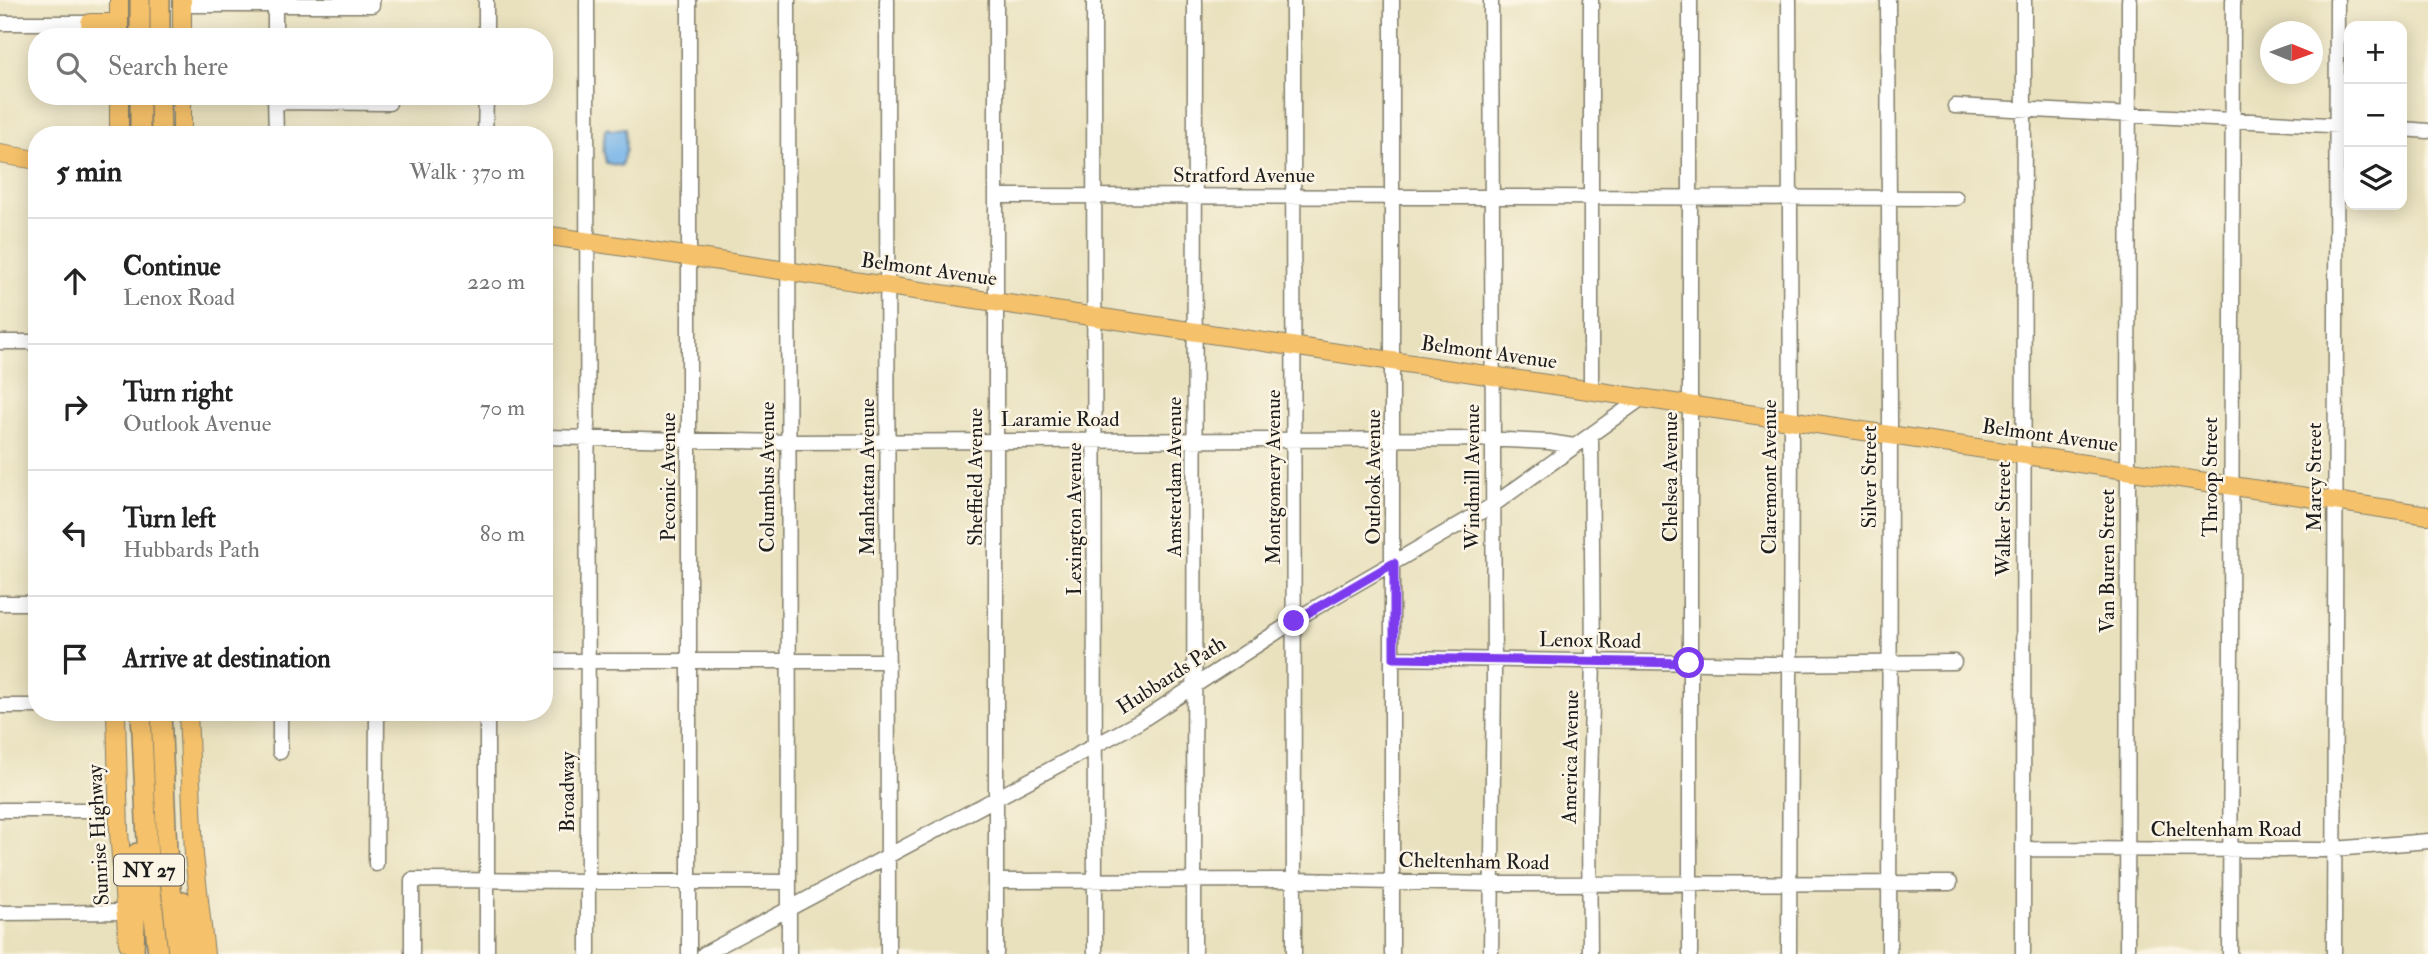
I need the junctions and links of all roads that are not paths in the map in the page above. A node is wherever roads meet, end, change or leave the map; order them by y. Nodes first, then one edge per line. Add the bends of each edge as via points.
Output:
1 (118, 0) edge
2 (140, 0) edge
3 (160, 0) edge
4 (486, 0) edge
5 (587, 0) edge
6 (688, 0) edge
7 (788, 0) edge
8 (887, 0) edge
9 (996, 0) edge
10 (1094, 0) edge
11 (1195, 0) edge
12 (1293, 0) edge
13 (1392, 0) edge
14 (1492, 0) edge
15 (1591, 0) edge
16 (1690, 0) edge
17 (1789, 0) edge
18 (1888, 0) edge
19 (2024, 0) edge
20 (2129, 0) edge
21 (2233, 0) edge
22 (2337, 0) edge
23 (182, 2) edge
24 (372, 2) edge
25 (275, 3) edge
26 (0, 23) edge
27 (90, 23) joint
28 (111, 28) edge
29 (119, 28) edge
30 (140, 28) edge
31 (160, 28) edge
32 (182, 28) edge
33 (275, 28) edge
34 (486, 28) edge
35 (119, 105) edge
36 (140, 105) edge
37 (160, 105) edge
38 (182, 105) edge
39 (275, 105) edge
40 (485, 105) edge
41 (1955, 106) dead end
42 (2025, 110) junction
43 (2129, 116) junction
44 (2232, 122) junction
45 (119, 126) edge
46 (140, 126) edge
47 (160, 126) edge
48 (182, 126) edge
49 (276, 126) edge
50 (485, 126) edge
51 (2343, 126) edge
52 (2407, 129) edge
53 (2428, 131) edge
54 (0, 154) edge
55 (28, 159) edge
56 (996, 195) junction
57 (1094, 196) junction
58 (1294, 196) junction
59 (1393, 196) junction
60 (1492, 196) junction
61 (1591, 196) junction
62 (1690, 196) junction
63 (1195, 197) junction
64 (1790, 197) junction
65 (1889, 198) junction
66 (1956, 198) dead end
67 (553, 236) edge
68 (587, 242) junction
69 (688, 257) junction
70 (788, 271) junction
71 (887, 286) junction
72 (996, 302) junction
73 (1095, 317) junction
74 (1195, 332) junction
75 (0, 342) edge
76 (28, 342) edge
77 (1293, 346) junction
78 (1393, 361) junction
79 (1492, 375) junction
80 (1591, 390) junction
81 (1642, 398) junction
82 (1691, 405) junction
83 (1790, 420) junction
84 (1591, 435) junction
85 (1890, 435) junction
86 (553, 438) edge
87 (588, 438) junction
88 (1095, 439) junction
89 (1394, 439) junction
90 (690, 440) junction
91 (888, 440) junction
92 (996, 440) junction
93 (1195, 440) junction
94 (1294, 440) junction
95 (1493, 440) junction
96 (788, 442) junction
97 (1574, 446) junction
98 (2024, 454) junction
99 (2129, 470) junction
100 (2231, 486) junction
101 (2335, 501) junction
102 (1493, 505) junction
103 (2428, 515) edge
104 (1394, 563) junction
105 (0, 603) edge
106 (28, 603) edge
107 (1294, 621) junction
108 (1394, 658) junction
109 (1493, 659) junction
110 (1593, 660) junction
111 (553, 661) edge
112 (587, 661) junction
113 (689, 661) junction
114 (788, 661) junction
115 (888, 661) junction
116 (1790, 662) junction
117 (1890, 662) junction
118 (1954, 662) dead end
119 (1689, 663) junction
120 (1194, 686) junction
121 (0, 706) edge
122 (28, 706) edge
123 (116, 721) edge
124 (141, 721) edge
125 (161, 721) edge
126 (188, 721) edge
127 (279, 721) edge
128 (377, 721) edge
129 (487, 721) edge
130 (1096, 745) junction
131 (280, 752) dead end
132 (143, 786) junction
133 (996, 797) junction
134 (164, 800) junction
135 (0, 810) edge
136 (118, 810) junction
137 (2428, 841) edge
138 (2024, 849) junction
139 (2334, 849) junction
140 (2127, 850) junction
141 (2231, 851) junction
142 (888, 855) junction
143 (376, 863) dead end
144 (1194, 880) junction
145 (1295, 880) junction
146 (1393, 880) junction
147 (487, 881) junction
148 (588, 881) junction
149 (689, 881) junction
150 (997, 881) junction
151 (1096, 881) junction
152 (789, 882) junction
153 (1590, 883) junction
154 (1690, 883) junction
155 (1789, 883) junction
156 (1889, 883) junction
157 (1950, 883) dead end
158 (1491, 884) junction
159 (789, 909) junction
160 (125, 912) junction
161 (0, 913) edge
162 (132, 954) edge
163 (158, 954) edge
164 (178, 954) edge
165 (196, 954) edge
166 (205, 954) edge
167 (412, 954) edge
168 (487, 954) edge
169 (588, 954) edge
170 (689, 954) edge
171 (704, 954) edge
172 (789, 954) edge
173 (888, 954) edge
174 (996, 954) edge
175 (1095, 954) edge
176 (1194, 954) edge
177 (1294, 954) edge
178 (1392, 954) edge
179 (1491, 954) edge
180 (1590, 954) edge
181 (1690, 954) edge
182 (1789, 954) edge
183 (1889, 954) edge
184 (2023, 954) edge
185 (2127, 954) edge
186 (2231, 954) edge
187 (2334, 954) edge

1 - 29 main road
2 - 30 highway
3 - 31 highway
4 - 34 street
5 - 68 street, Broadway
6 - 69 street, Peconic Avenue
7 - 70 street, Columbus Avenue
8 - 71 street, Manhattan Avenue
9 - 56 street, Sheffield Avenue
10 - 57 street, Lexington Avenue
11 - 63 street, Amsterdam Avenue
12 - 58 street, Montgomery Avenue
13 - 59 street, Outlook Avenue
14 - 60 street, Windmill Avenue
15 - 61 street
16 - 62 street, Chelsea Avenue
17 - 64 street, Claremont Avenue
18 - 65 street, Silver Street
19 - 42 street, Walker Street
20 - 43 street, Van Buren Street
21 - 44 street, Throop Street
22 - 51 street, Marcy Street
23 - 25 street
23 - 32 main road
24 - 25 street
25 - 33 street
26 - 27 street
27 - 28 main road
35 - 45 main road
36 - 46 highway
37 - 47 highway
38 - 48 main road
39 - 49 street
40 - 50 street
41 - 42 street
42 - 43 street
42 - 98 street, Walker Street
43 - 44 street
43 - 99 street, Van Buren Street
44 - 51 street
44 - 100 street, Throop Street
51 - 101 street, Marcy Street
52 - 53 street
54 - 55 main road
56 - 57 street, Stratford Avenue
56 - 72 street, Sheffield Avenue
57 - 63 street, Stratford Avenue
57 - 73 street, Lexington Avenue
58 - 59 street, Stratford Avenue
58 - 63 street, Stratford Avenue
58 - 77 street, Montgomery Avenue
59 - 60 street, Stratford Avenue
59 - 78 street, Outlook Avenue
60 - 61 street, Stratford Avenue
60 - 79 street, Windmill Avenue
61 - 62 street, Stratford Avenue
61 - 80 street
62 - 64 street
62 - 82 street, Chelsea Avenue
63 - 74 street, Amsterdam Avenue
64 - 65 street
64 - 83 street, Claremont Avenue
65 - 66 street
65 - 85 street, Silver Street
67 - 68 main road, Belmont Avenue
68 - 69 main road, Belmont Avenue
68 - 87 street, Broadway
69 - 70 main road, Belmont Avenue
69 - 90 street, Peconic Avenue
70 - 71 main road, Belmont Avenue
70 - 96 street, Columbus Avenue
71 - 72 main road, Belmont Avenue
71 - 91 street, Manhattan Avenue
72 - 73 main road, Belmont Avenue
72 - 92 street, Sheffield Avenue
73 - 74 main road, Belmont Avenue
73 - 88 street, Lexington Avenue
74 - 77 main road, Belmont Avenue
74 - 93 street, Amsterdam Avenue
75 - 76 street
77 - 78 main road, Belmont Avenue
77 - 94 street, Montgomery Avenue
78 - 79 main road, Belmont Avenue
78 - 89 street, Outlook Avenue
79 - 80 main road, Belmont Avenue
79 - 95 street, Windmill Avenue
80 - 81 main road, Belmont Avenue
81 - 82 main road, Belmont Avenue
81 - 84 street, Hubbards Path
82 - 83 main road, Belmont Avenue
82 - 119 street, Chelsea Avenue
83 - 85 main road, Belmont Avenue
83 - 116 street, Claremont Avenue
84 - 97 street, Hubbards Path
84 - 110 street, America Avenue
85 - 98 main road, Belmont Avenue
85 - 117 street, Silver Street
86 - 87 street, Laramie Road
87 - 90 street, Laramie Road
87 - 112 street, Broadway
88 - 92 street, Laramie Road
88 - 93 street, Laramie Road
88 - 130 street, Lexington Avenue
89 - 94 street, Laramie Road
89 - 95 street, Laramie Road
89 - 104 street, Outlook Avenue
90 - 96 street, Laramie Road
90 - 113 street, Peconic Avenue
91 - 92 street, Laramie Road
91 - 96 street, Laramie Road
91 - 115 street, Manhattan Avenue
92 - 133 street, Sheffield Avenue
93 - 94 street, Laramie Road
93 - 120 street, Amsterdam Avenue
94 - 107 street, Montgomery Avenue
95 - 97 street, Laramie Road
95 - 102 street, Windmill Avenue
96 - 114 street, Columbus Avenue
97 - 102 street, Hubbards Path
98 - 99 main road, Belmont Avenue
98 - 138 street, Walker Street
99 - 100 main road, Belmont Avenue
99 - 140 street, Van Buren Street
100 - 101 main road, Belmont Avenue
100 - 141 street, Throop Street
101 - 103 main road, Belmont Avenue
101 - 139 street, Marcy Street
102 - 104 street, Hubbards Path
102 - 109 street, Windmill Avenue
104 - 107 street, Hubbards Path
104 - 108 street, Outlook Avenue
105 - 106 street
107 - 120 street, Hubbards Path
107 - 145 street, Montgomery Avenue
108 - 109 street, Lenox Road
108 - 146 street, Outlook Avenue
109 - 110 street, Lenox Road
109 - 158 street, Windmill Avenue
110 - 119 street, Lenox Road
110 - 153 street, America Avenue
111 - 112 street
112 - 113 street
112 - 148 street, Broadway
113 - 114 street
113 - 149 street, Peconic Avenue
114 - 115 street
114 - 152 street, Columbus Avenue
115 - 142 street, Manhattan Avenue
116 - 117 street, Lenox Road
116 - 119 street, Lenox Road
116 - 155 street, Claremont Avenue
117 - 118 street, Lenox Road
117 - 156 street, Silver Street
119 - 154 street, Chelsea Avenue
120 - 130 street, Hubbards Path
120 - 144 street, Amsterdam Avenue
121 - 122 street
123 - 136 main road, Sunrise Highway
124 - 132 highway, NY 27
125 - 134 highway, NY 27
126 - 166 main road via 191,813
127 - 131 street
128 - 143 street
129 - 147 street
130 - 133 street, Hubbards Path
130 - 151 street, Lexington Avenue
132 - 162 highway
132 - 163 highway, NY 27
133 - 142 street, Hubbards Path
133 - 150 street, Sheffield Avenue
134 - 164 highway, NY 27
134 - 165 highway
135 - 136 street
136 - 160 main road, Sunrise Highway
137 - 139 street, Cheltenham Road
138 - 140 street, Cheltenham Road
138 - 184 street, Walker Street
139 - 141 street, Cheltenham Road
139 - 187 street, Marcy Street
140 - 141 street, Cheltenham Road
140 - 185 street, Van Buren Street
141 - 186 street, Throop Street
142 - 159 street, Hubbards Path
142 - 173 street, Manhattan Avenue
144 - 145 street, Cheltenham Road
144 - 151 street, Cheltenham Road
144 - 176 street, Amsterdam Avenue
145 - 146 street, Cheltenham Road
145 - 177 street, Montgomery Avenue
146 - 158 street, Cheltenham Road
146 - 178 street, Outlook Avenue
147 - 148 street
147 - 167 street via 412,880
147 - 168 street
148 - 149 street
148 - 169 street, Broadway
149 - 152 street
149 - 170 street, Peconic Avenue
150 - 151 street, Cheltenham Road
150 - 174 street, Sheffield Avenue
151 - 175 street, Lexington Avenue
152 - 159 street, Columbus Avenue
153 - 154 street, Cheltenham Road
153 - 158 street, Cheltenham Road
153 - 180 street, America Avenue
154 - 155 street, Cheltenham Road
154 - 181 street, Chelsea Avenue
155 - 156 street, Cheltenham Road
155 - 182 street, Claremont Avenue
156 - 157 street, Cheltenham Road
156 - 183 street, Silver Street
158 - 179 street, Windmill Avenue
159 - 171 street, Hubbards Path
159 - 172 street, Columbus Avenue
160 - 161 street
160 - 162 main road, Sunrise Highway

